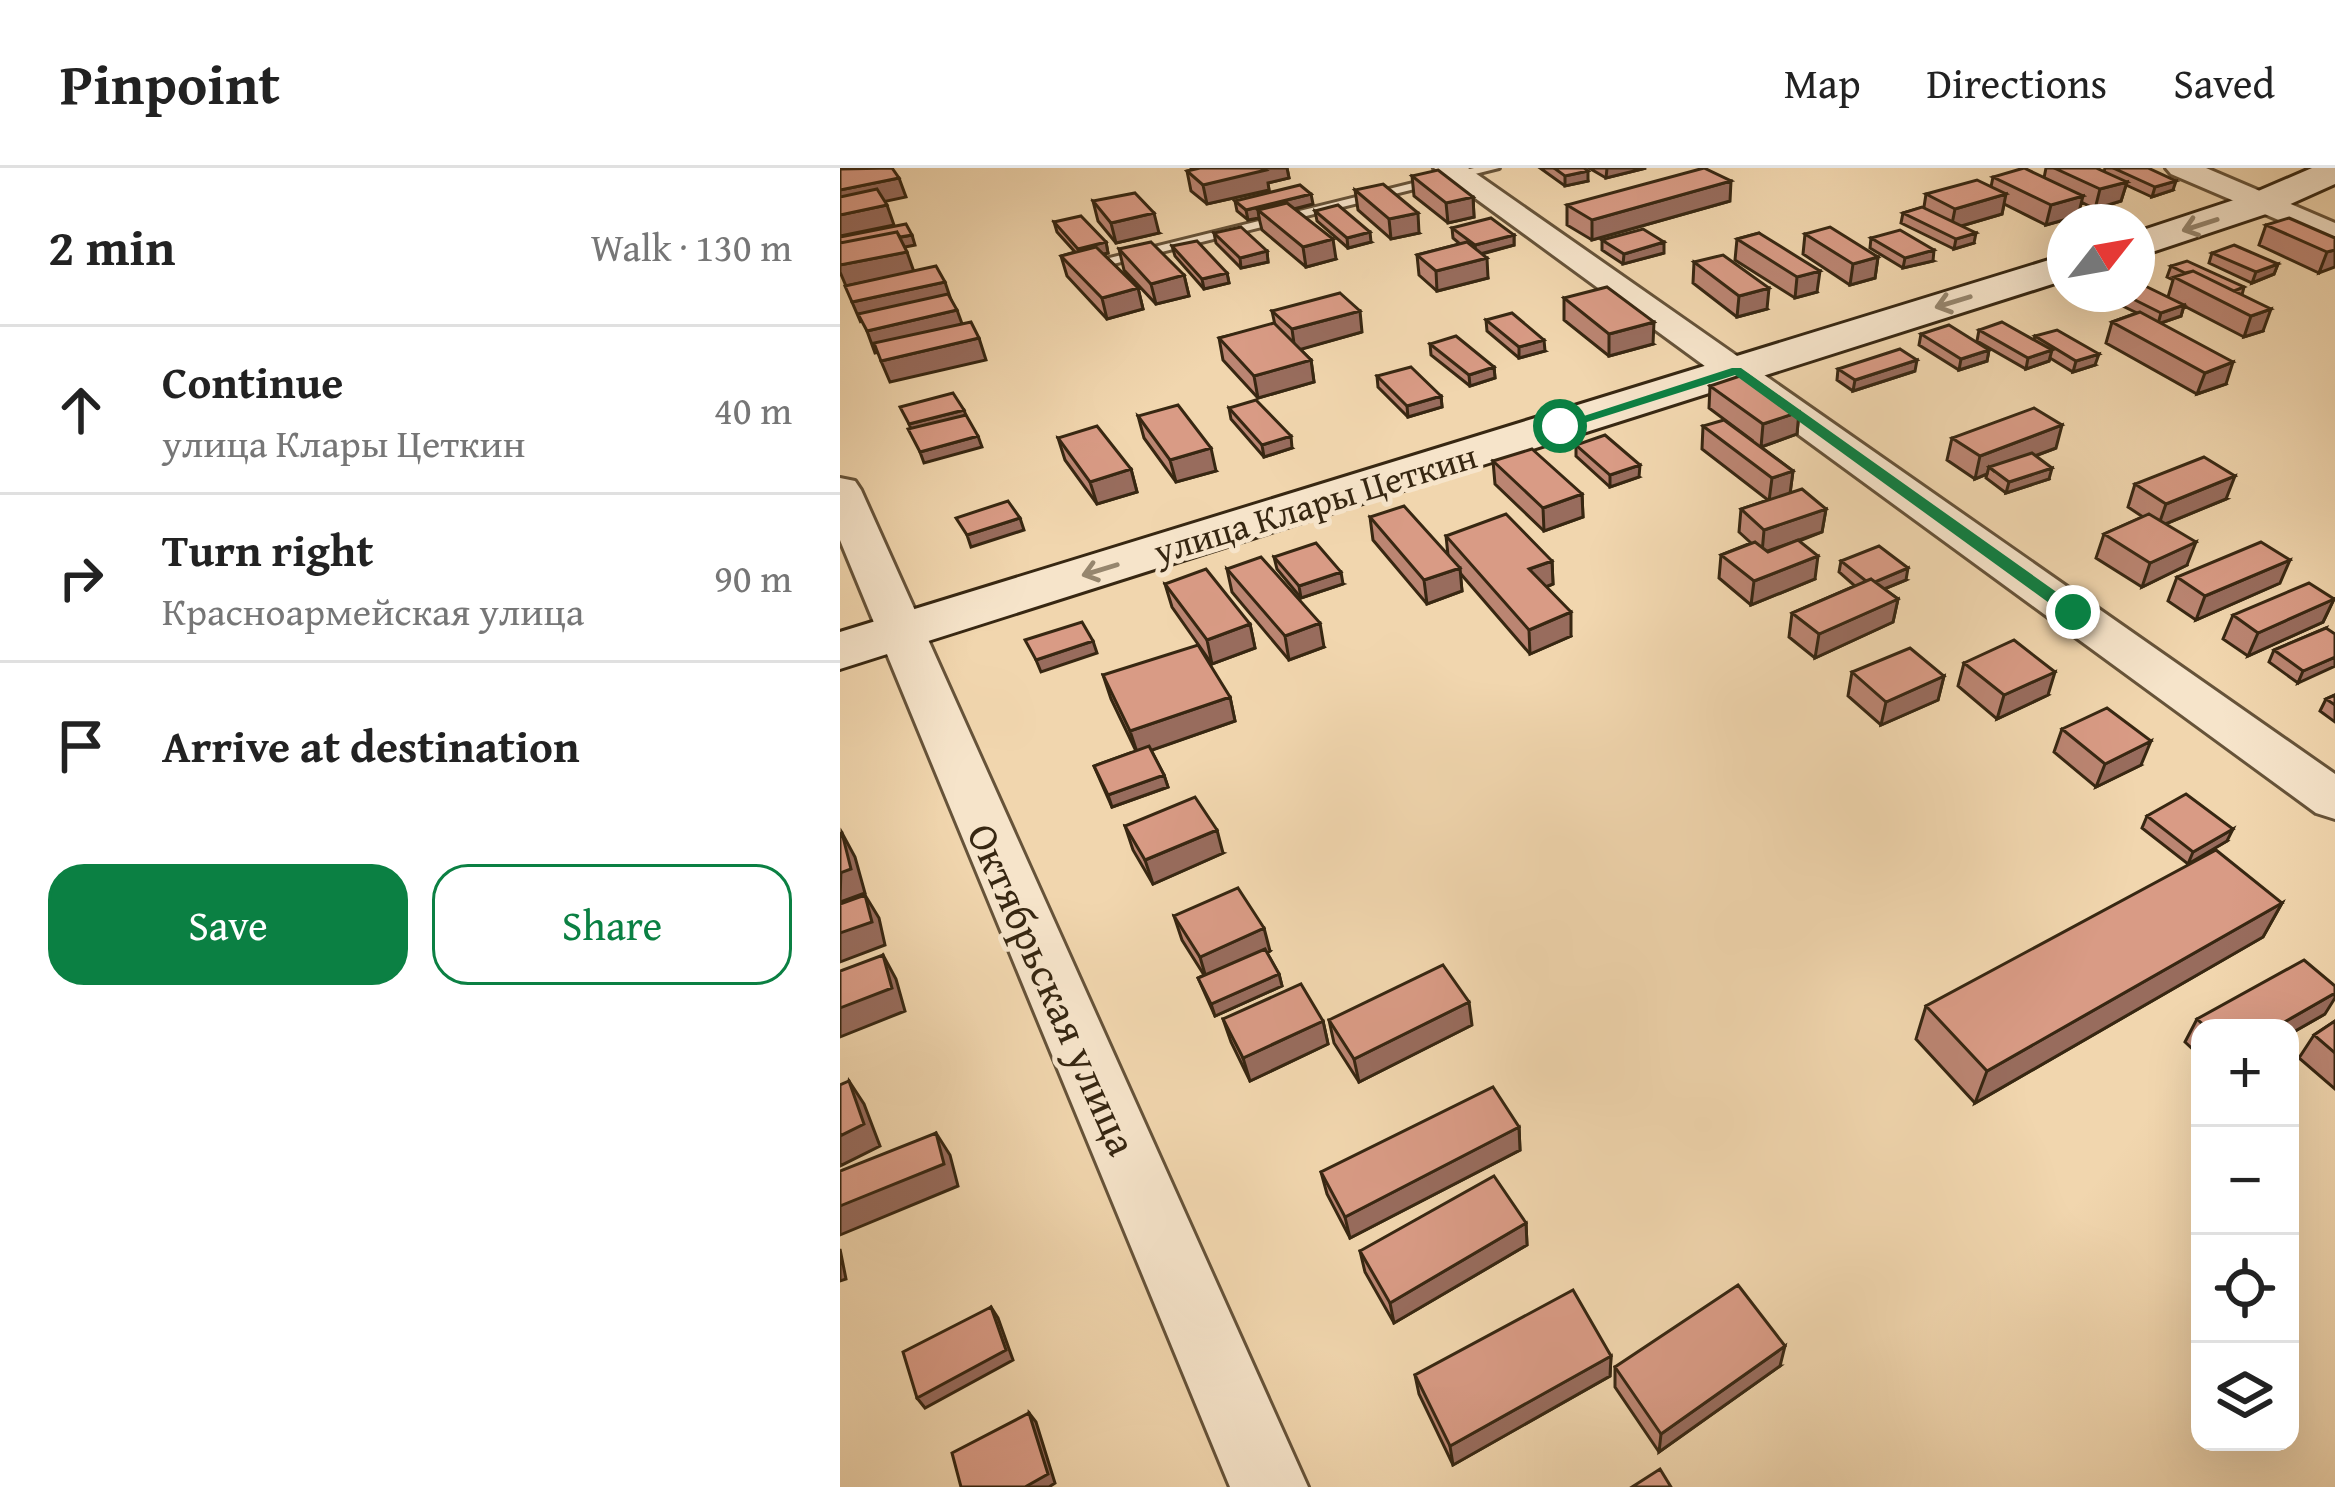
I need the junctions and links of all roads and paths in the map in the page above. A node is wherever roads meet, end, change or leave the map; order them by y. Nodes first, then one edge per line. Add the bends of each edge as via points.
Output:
1 (2180, 168) edge
2 (1467, 170) edge
3 (2335, 172) edge
4 (2262, 203) junction
5 (2335, 234) edge
6 (2155, 238) edge
7 (1081, 266) edge
8 (2047, 273) edge
9 (1737, 370) junction
10 (840, 490) edge
11 (898, 634) junction
12 (840, 651) edge
13 (2335, 800) edge
14 (1269, 1487) edge

1 - 4 street
2 - 7 lane
2 - 9 street
3 - 4 main road
4 - 5 street
4 -> 6 main road
8 -> 9 main road, улица Клары Цеткин
9 -> 11 main road, улица Клары Цеткин
9 - 13 street
10 - 11 street, Октябрьская улица
11 - 12 main road, улица Клары Цеткин
11 - 14 street, Октябрьская улица

